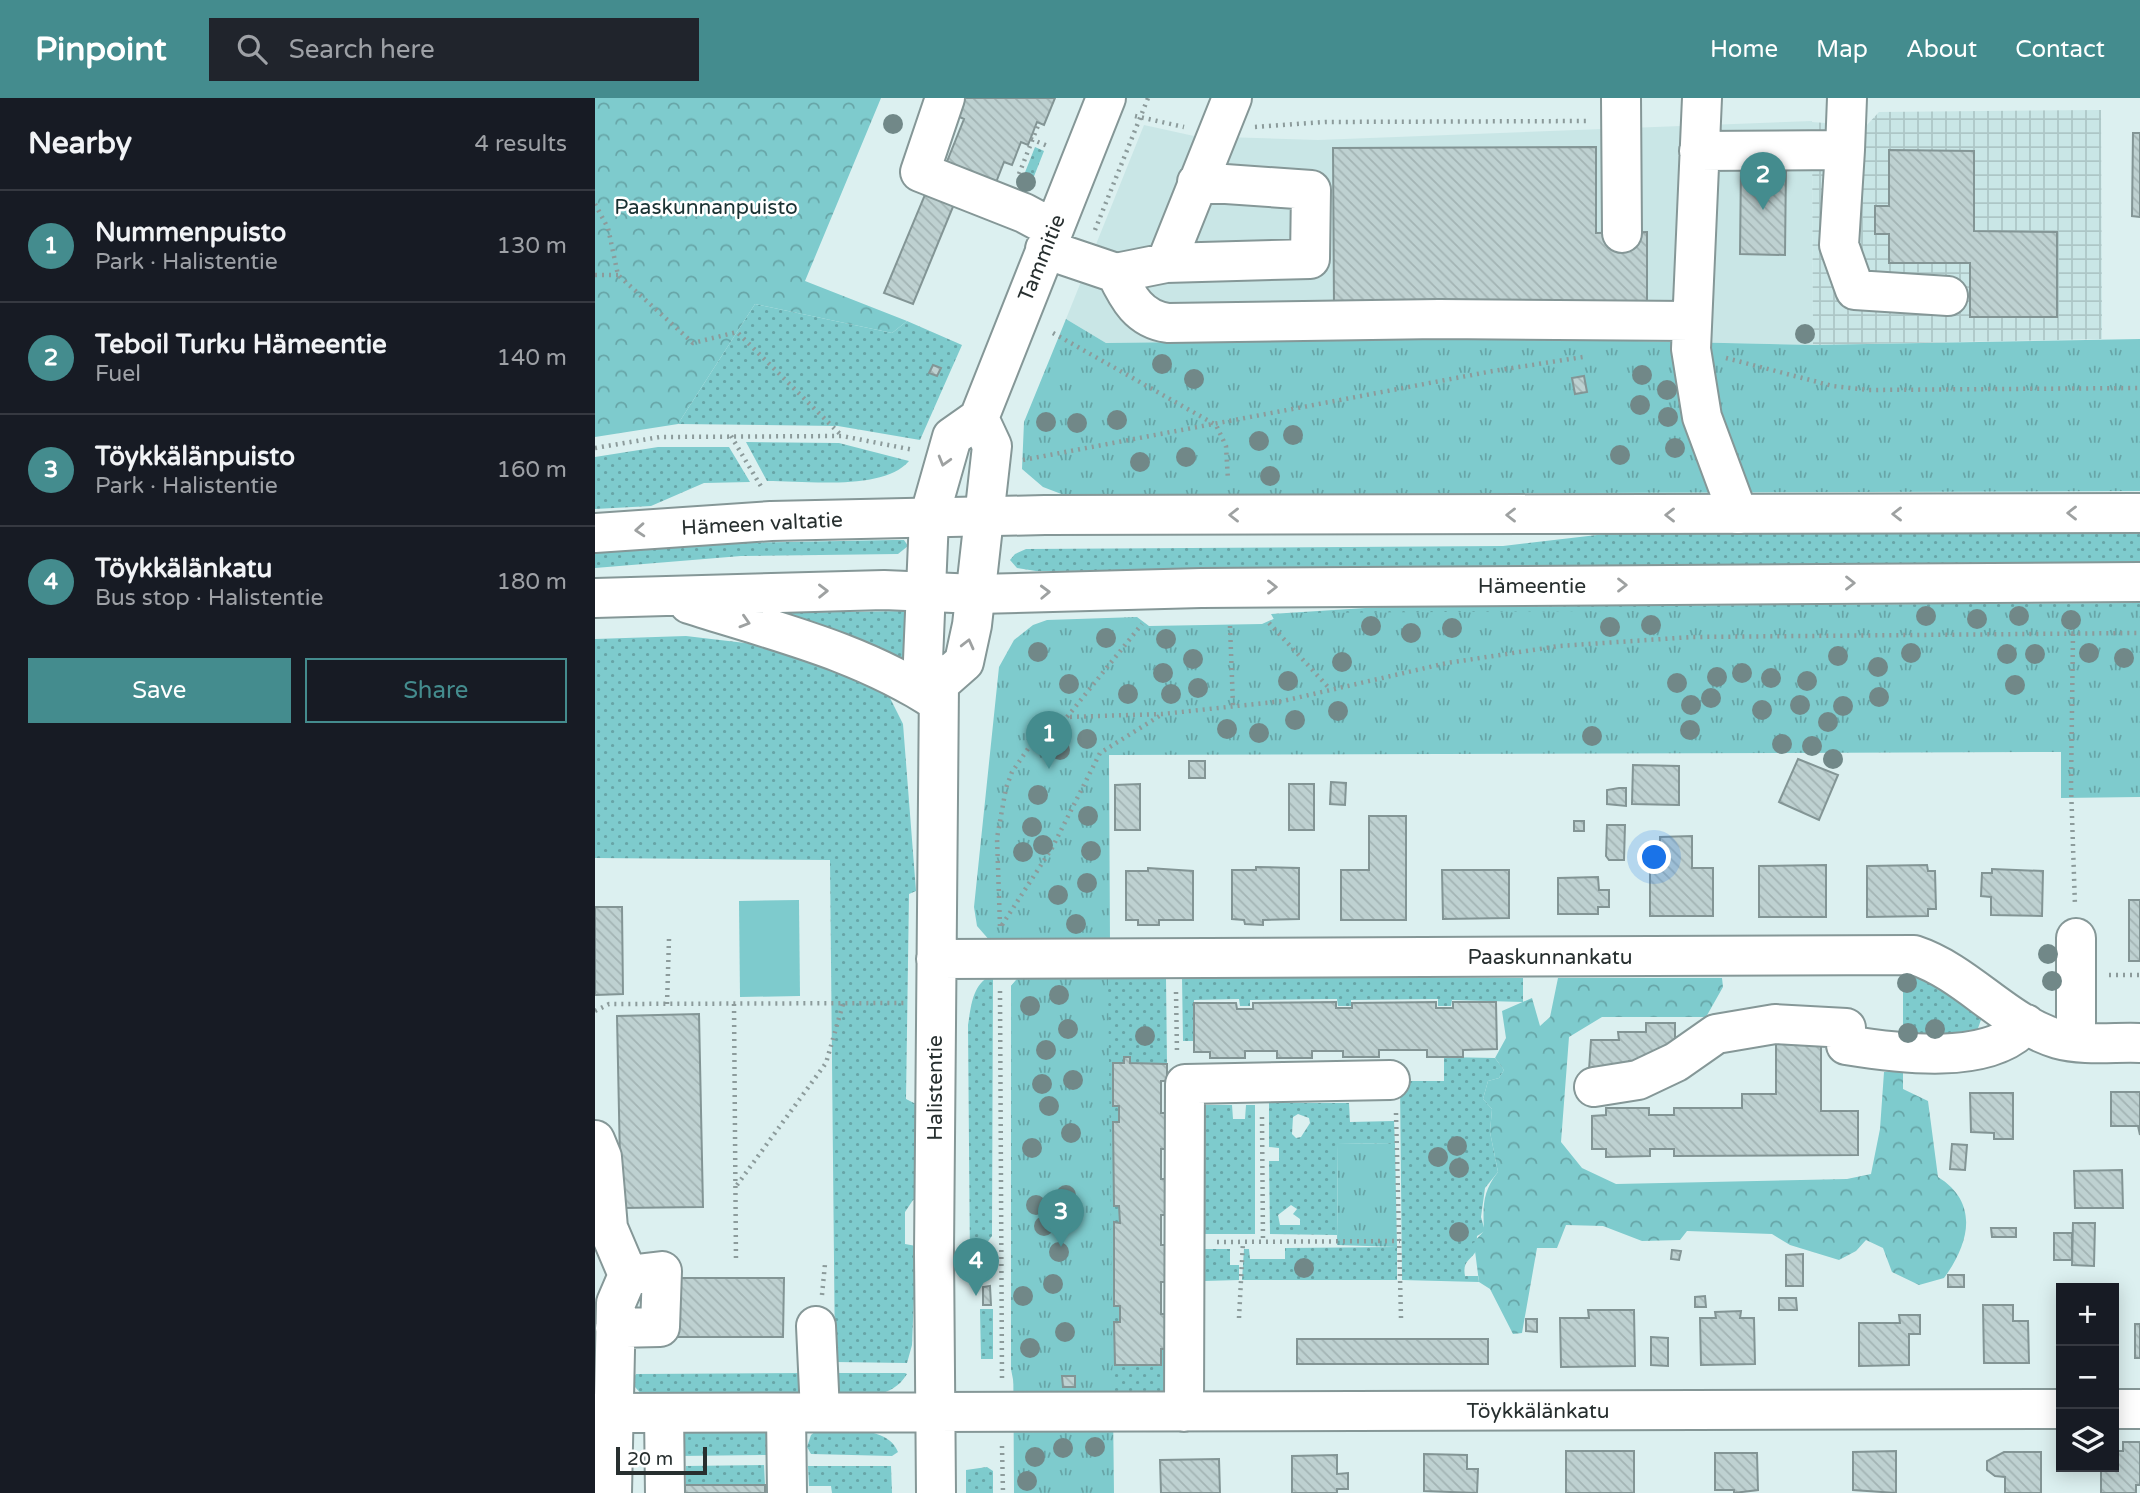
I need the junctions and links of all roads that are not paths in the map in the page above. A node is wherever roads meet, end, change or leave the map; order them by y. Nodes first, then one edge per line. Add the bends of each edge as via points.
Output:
1 (946, 98) edge
2 (1702, 98) edge
3 (1847, 98) edge
4 (1120, 107) edge
5 (1621, 109) edge
6 (1225, 113) edge
7 (1845, 150) junction
8 (1699, 152) junction
9 (1197, 182) junction
10 (1622, 233) dead end
11 (1050, 239) junction
12 (1166, 263) junction
13 (1116, 274) junction
14 (1948, 296) dead end
15 (1690, 321) junction
16 (979, 418) junction
17 (2140, 513) edge
18 (1738, 514) junction
19 (985, 517) junction
20 (929, 518) junction
21 (595, 533) edge
22 (2140, 582) edge
23 (924, 591) junction
24 (657, 594) junction
25 (977, 594) junction
26 (595, 598) edge
27 (939, 693) junction
28 (2076, 937) road end
29 (936, 959) junction
30 (2026, 1024) junction
31 (2075, 1041) junction
32 (2140, 1043) edge
33 (1594, 1087) dead end
34 (1393, 1091) road end
35 (595, 1140) edge
36 (816, 1326) dead end
37 (2056, 1409) edge
38 (2119, 1409) edge
39 (2140, 1409) edge
40 (935, 1412) junction
41 (1184, 1412) junction
42 (604, 1413) edge
43 (664, 1413) junction
44 (803, 1413) junction
45 (612, 1493) edge
46 (665, 1493) edge
47 (786, 1493) edge
48 (936, 1493) edge

1 - 11 main road via 920,172 1024,214
2 - 8 main road
3 - 7 main road
4 - 11 main road, Tammitie
5 - 10 main road
6 - 9 main road
7 - 8 main road
7 - 14 main road via 1839,246 1855,290
8 - 15 main road
9 - 12 main road
9 - 12 main road via 1311,190 1310,259
11 - 13 main road
11 - 16 main road, Tammitie
12 - 13 main road
13 - 15 main road via 1129,301 1156,322 1168,323
15 - 18 main road via 1702,417
16 - 19 main road via 992,446
16 -> 20 main road via 951,437
17 -> 18 main road
18 -> 19 main road
19 - 20 main road
19 - 25 main road
20 -> 21 main road, Hämeen valtatie via 771,521
20 - 23 main road, Halistentie
25 -> 22 main road, Hämeentie via 1201,588
24 -> 23 main road
23 - 25 main road, Hämeentie
23 - 27 main road, Halistentie via 923,660
24 - 26 main road
24 -> 27 main road via 867,661
27 -> 25 main road via 964,662
27 - 29 main road, Halistentie
28 - 31 main road
29 - 30 main road, Paaskunnankatu via 1000,944 1914,955 1957,974
29 - 40 main road, Halistentie
30 - 31 main road, Paaskunnankatu
30 - 33 main road via 2017,1035 1961,1054 1846,1045 1846,1028 1775,1024 1716,1034 1676,1062 1638,1080
31 - 32 main road, Paaskunnankatu
34 - 41 main road via 1262,1082 1185,1084
35 - 42 main road via 602,1157 608,1228 628,1275 616,1303
36 - 44 main road
37 - 41 main road, Töykkälänkatu
38 - 39 main road
40 - 41 main road, Töykkälänkatu
40 - 44 main road, Töykkälänkatu
40 - 48 main road, Halistentie
42 - 43 main road, Töykkälänkatu
42 - 45 main road
43 - 44 main road, Töykkälänkatu
43 - 46 main road
44 - 47 main road

